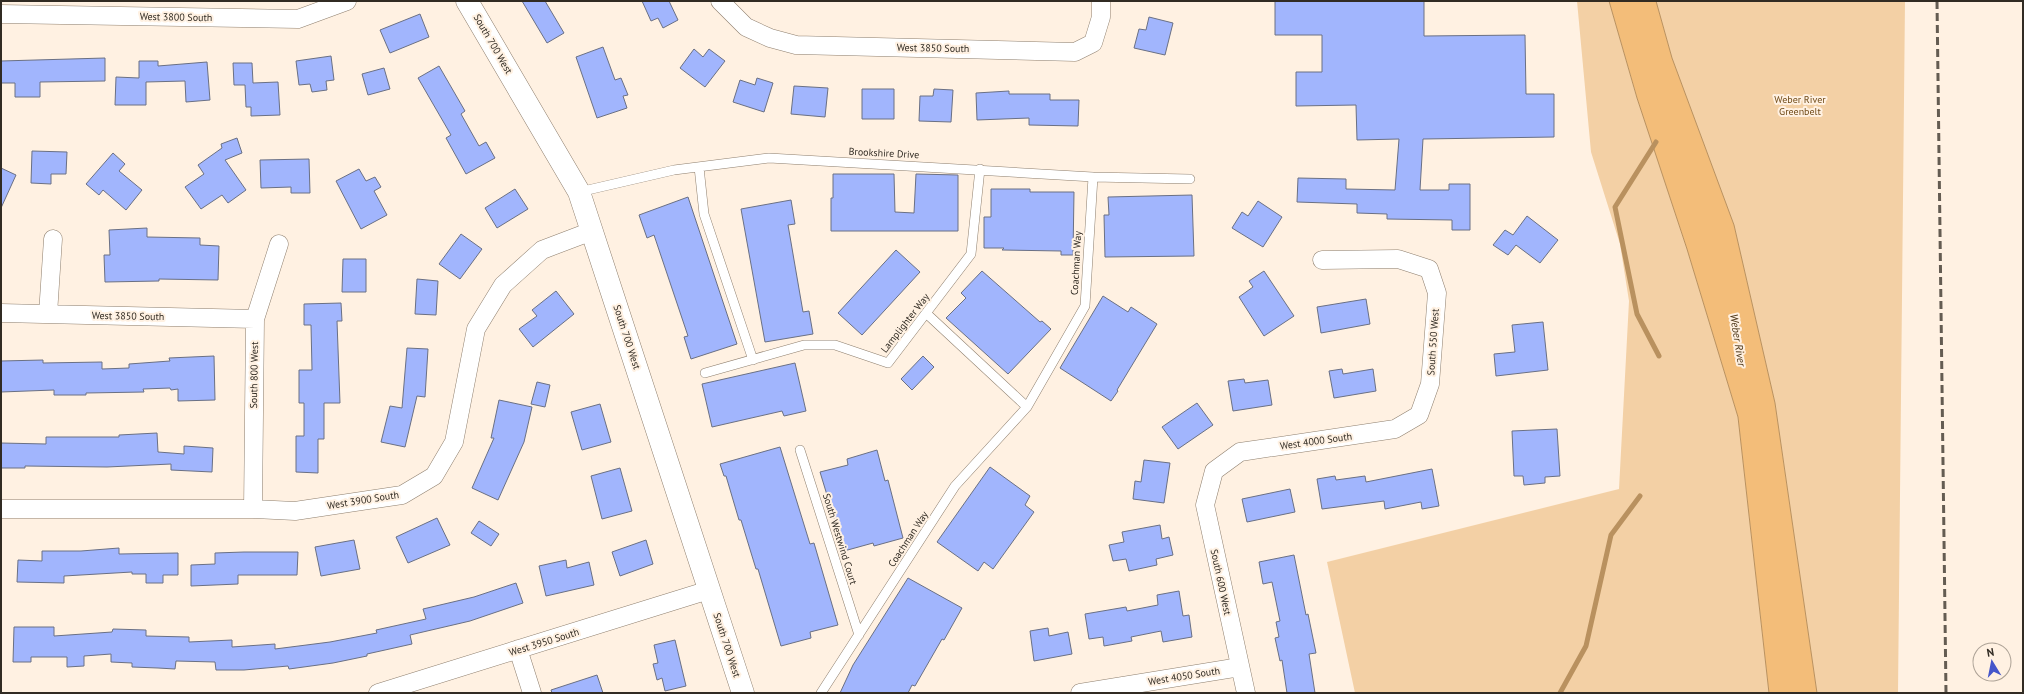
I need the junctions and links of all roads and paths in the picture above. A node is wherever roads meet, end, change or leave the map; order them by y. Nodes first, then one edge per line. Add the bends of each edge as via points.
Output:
1 (347, 1) edge
2 (467, 1) edge
3 (720, 1) edge
4 (156, 9) edge
5 (1101, 9) edge
6 (1, 14) edge
7 (699, 167) junction
8 (980, 169) junction
9 (1093, 177) junction
10 (1190, 179) dead end
11 (579, 192) junction
12 (592, 231) junction
13 (53, 239) dead end
14 (279, 244) dead end
15 (1322, 260) dead end
16 (1, 313) edge
17 (48, 314) junction
18 (927, 314) junction
19 (255, 319) junction
20 (753, 360) junction
21 (705, 373) dead end
22 (1027, 407) junction
23 (1419, 415) joint
24 (800, 450) dead end
25 (1214, 471) joint
26 (1, 509) edge
27 (253, 510) junction
28 (709, 590) junction
29 (859, 635) junction
30 (518, 649) junction
31 (1240, 667) junction
32 (378, 693) edge
33 (532, 693) edge
34 (743, 693) edge
35 (821, 693) edge
36 (1080, 693) edge
37 (1246, 693) edge

1 - 4 street, West 3800 South via 298,19
2 - 11 street, South 700 West
3 - 5 street, West 3850 South via 746,27 770,38 796,45 1075,52 1093,43
4 - 6 street, West 3800 South
7 - 8 lane, Brookshire Drive via 769,158
7 - 11 lane, Brookshire Drive via 674,170
7 - 20 lane via 704,214
8 - 9 lane, Brookshire Drive
8 - 18 lane, Lamplighter Way via 971,254
9 - 10 lane, Brookshire Drive
9 - 22 lane, Coachman Way via 1085,306
11 - 12 street, South 700 West
12 - 27 street, West 3900 South via 542,250 503,285 476,330 454,442 434,476 402,495 294,511
12 - 28 street, South 700 West
13 - 17 street
14 - 19 street, South 800 West
15 - 23 street, South 550 West via 1398,259 1429,269 1437,293 1435,324 1430,384
16 - 17 street, West 3850 South
17 - 19 street, West 3850 South
18 - 20 lane, Lamplighter Way via 888,363 835,345 804,346
18 - 22 lane
19 - 27 street, South 800 West
20 - 21 lane, Lamplighter Way
22 - 29 lane, Coachman Way via 955,486
23 - 25 street, West 4000 South via 1395,429 1240,452
24 - 29 lane, South Westwind Court
25 - 31 street, South 600 West via 1205,505
26 - 27 street, West 3900 South
28 - 30 street, West 3950 South
28 - 34 street, South 700 West
29 - 35 lane, Coachman Way
30 - 32 street, West 3950 South
30 - 33 street
31 - 36 street, West 4050 South
31 - 37 street, South 600 West

